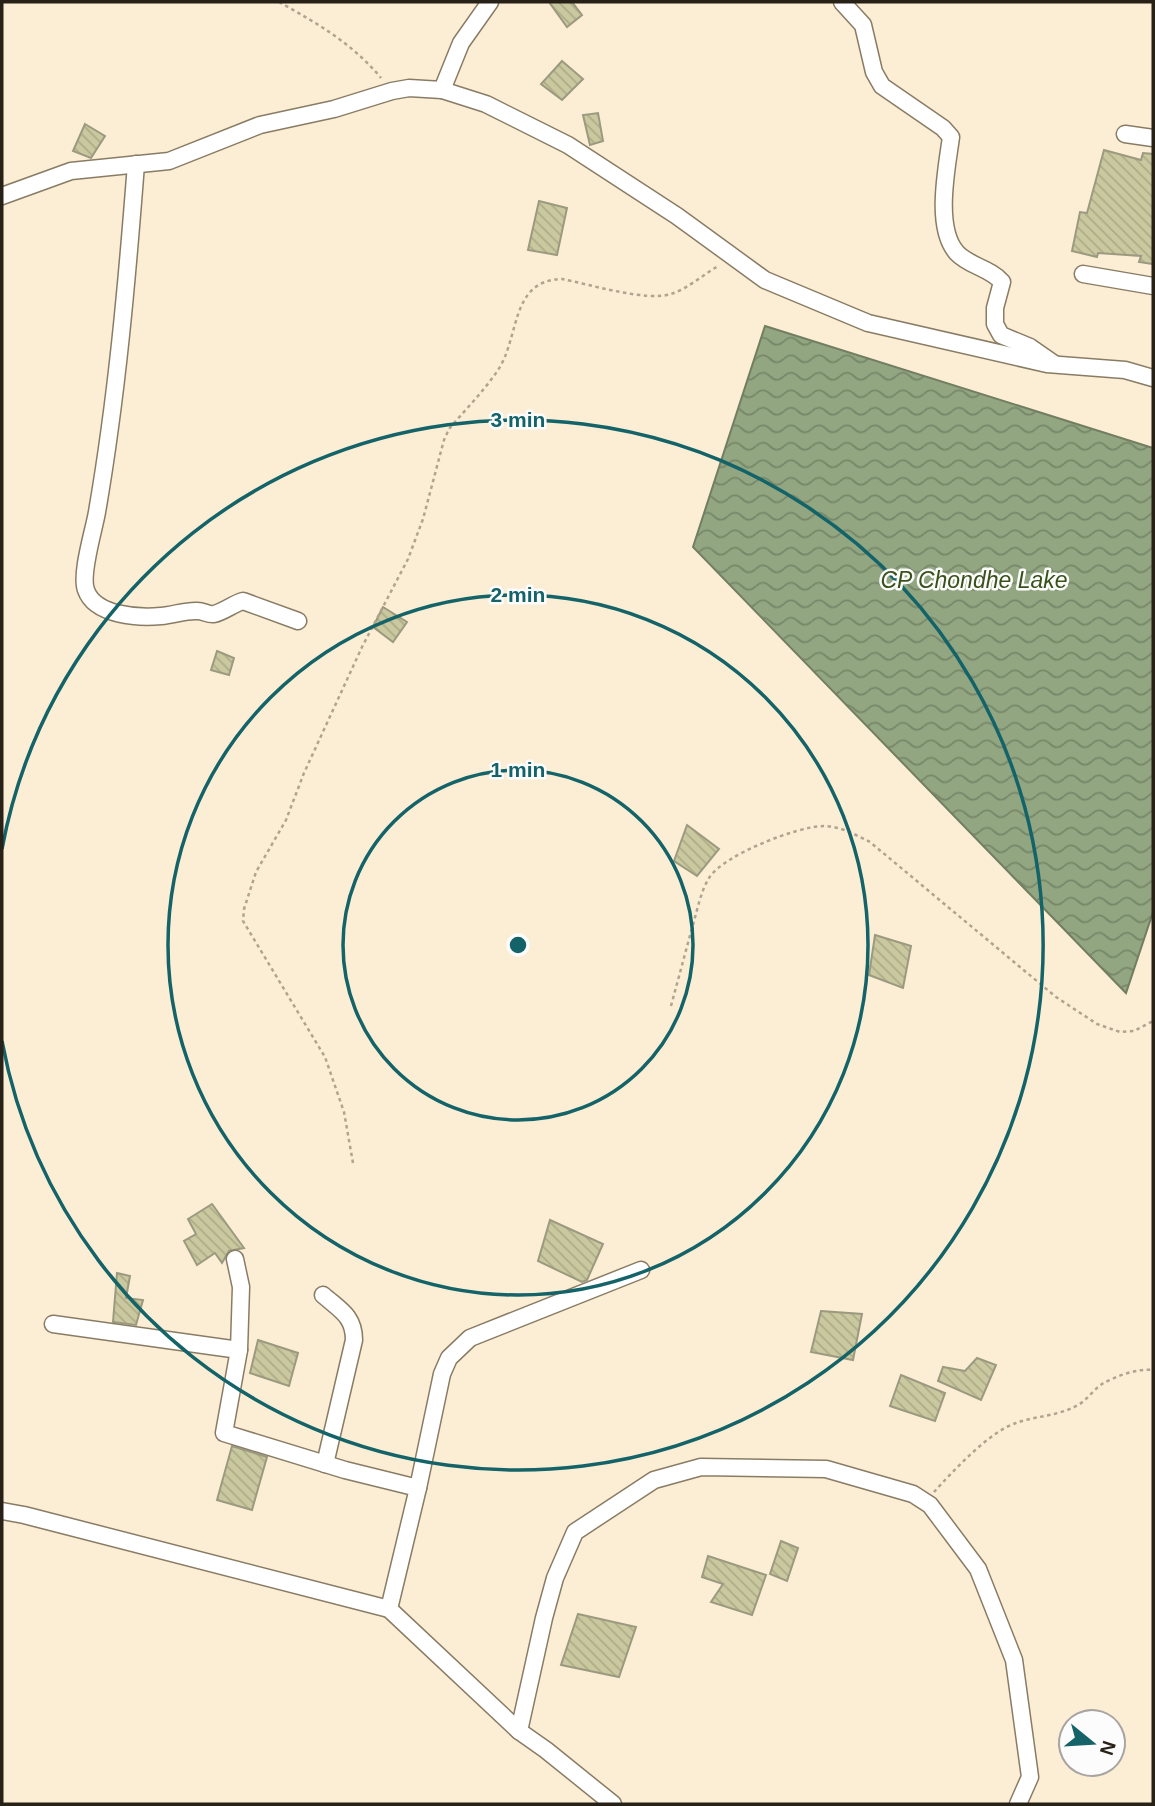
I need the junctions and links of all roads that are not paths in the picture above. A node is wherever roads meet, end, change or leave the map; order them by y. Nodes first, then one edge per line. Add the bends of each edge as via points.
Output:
1 (490, 2) edge
2 (842, 2) edge
3 (442, 90) junction
4 (1125, 134) dead end
5 (1153, 138) edge
6 (136, 164) junction
7 (2, 196) edge
8 (1083, 274) dead end
9 (1153, 286) edge
10 (1055, 365) junction
11 (1153, 378) edge
12 (299, 621) dead end
13 (235, 1259) dead end
14 (642, 1270) dead end
15 (323, 1295) dead end
16 (53, 1324) dead end
17 (239, 1350) junction
18 (324, 1464) junction
19 (418, 1488) junction
20 (2, 1511) edge
21 (389, 1609) junction
22 (519, 1731) junction
23 (613, 1804) edge
24 (1018, 1804) edge

1 - 3 street via 461,43
2 - 10 street via 863,25 874,72 883,86 951,136 944,199 947,234 957,253 1002,282 995,308 1001,335 1030,347
3 - 6 street via 393,91 260,125 169,160
3 - 10 street via 486,104 568,145 765,280 868,323
4 - 5 street
6 - 7 street via 71,170
6 - 12 street via 122,340 86,590 108,610 131,615 213,614 243,601
8 - 9 street
10 - 11 street via 1125,370
13 - 17 street via 241,1287
14 - 19 street via 470,1338 449,1358
15 - 18 street via 354,1327
16 - 17 street
17 - 18 street via 224,1433
18 - 19 street
19 - 21 street
20 - 21 street
21 - 22 street
22 - 23 street
22 - 24 street via 551,1591 575,1532 654,1480 701,1467 826,1469 913,1494 930,1505 978,1569 1014,1660 1030,1777

